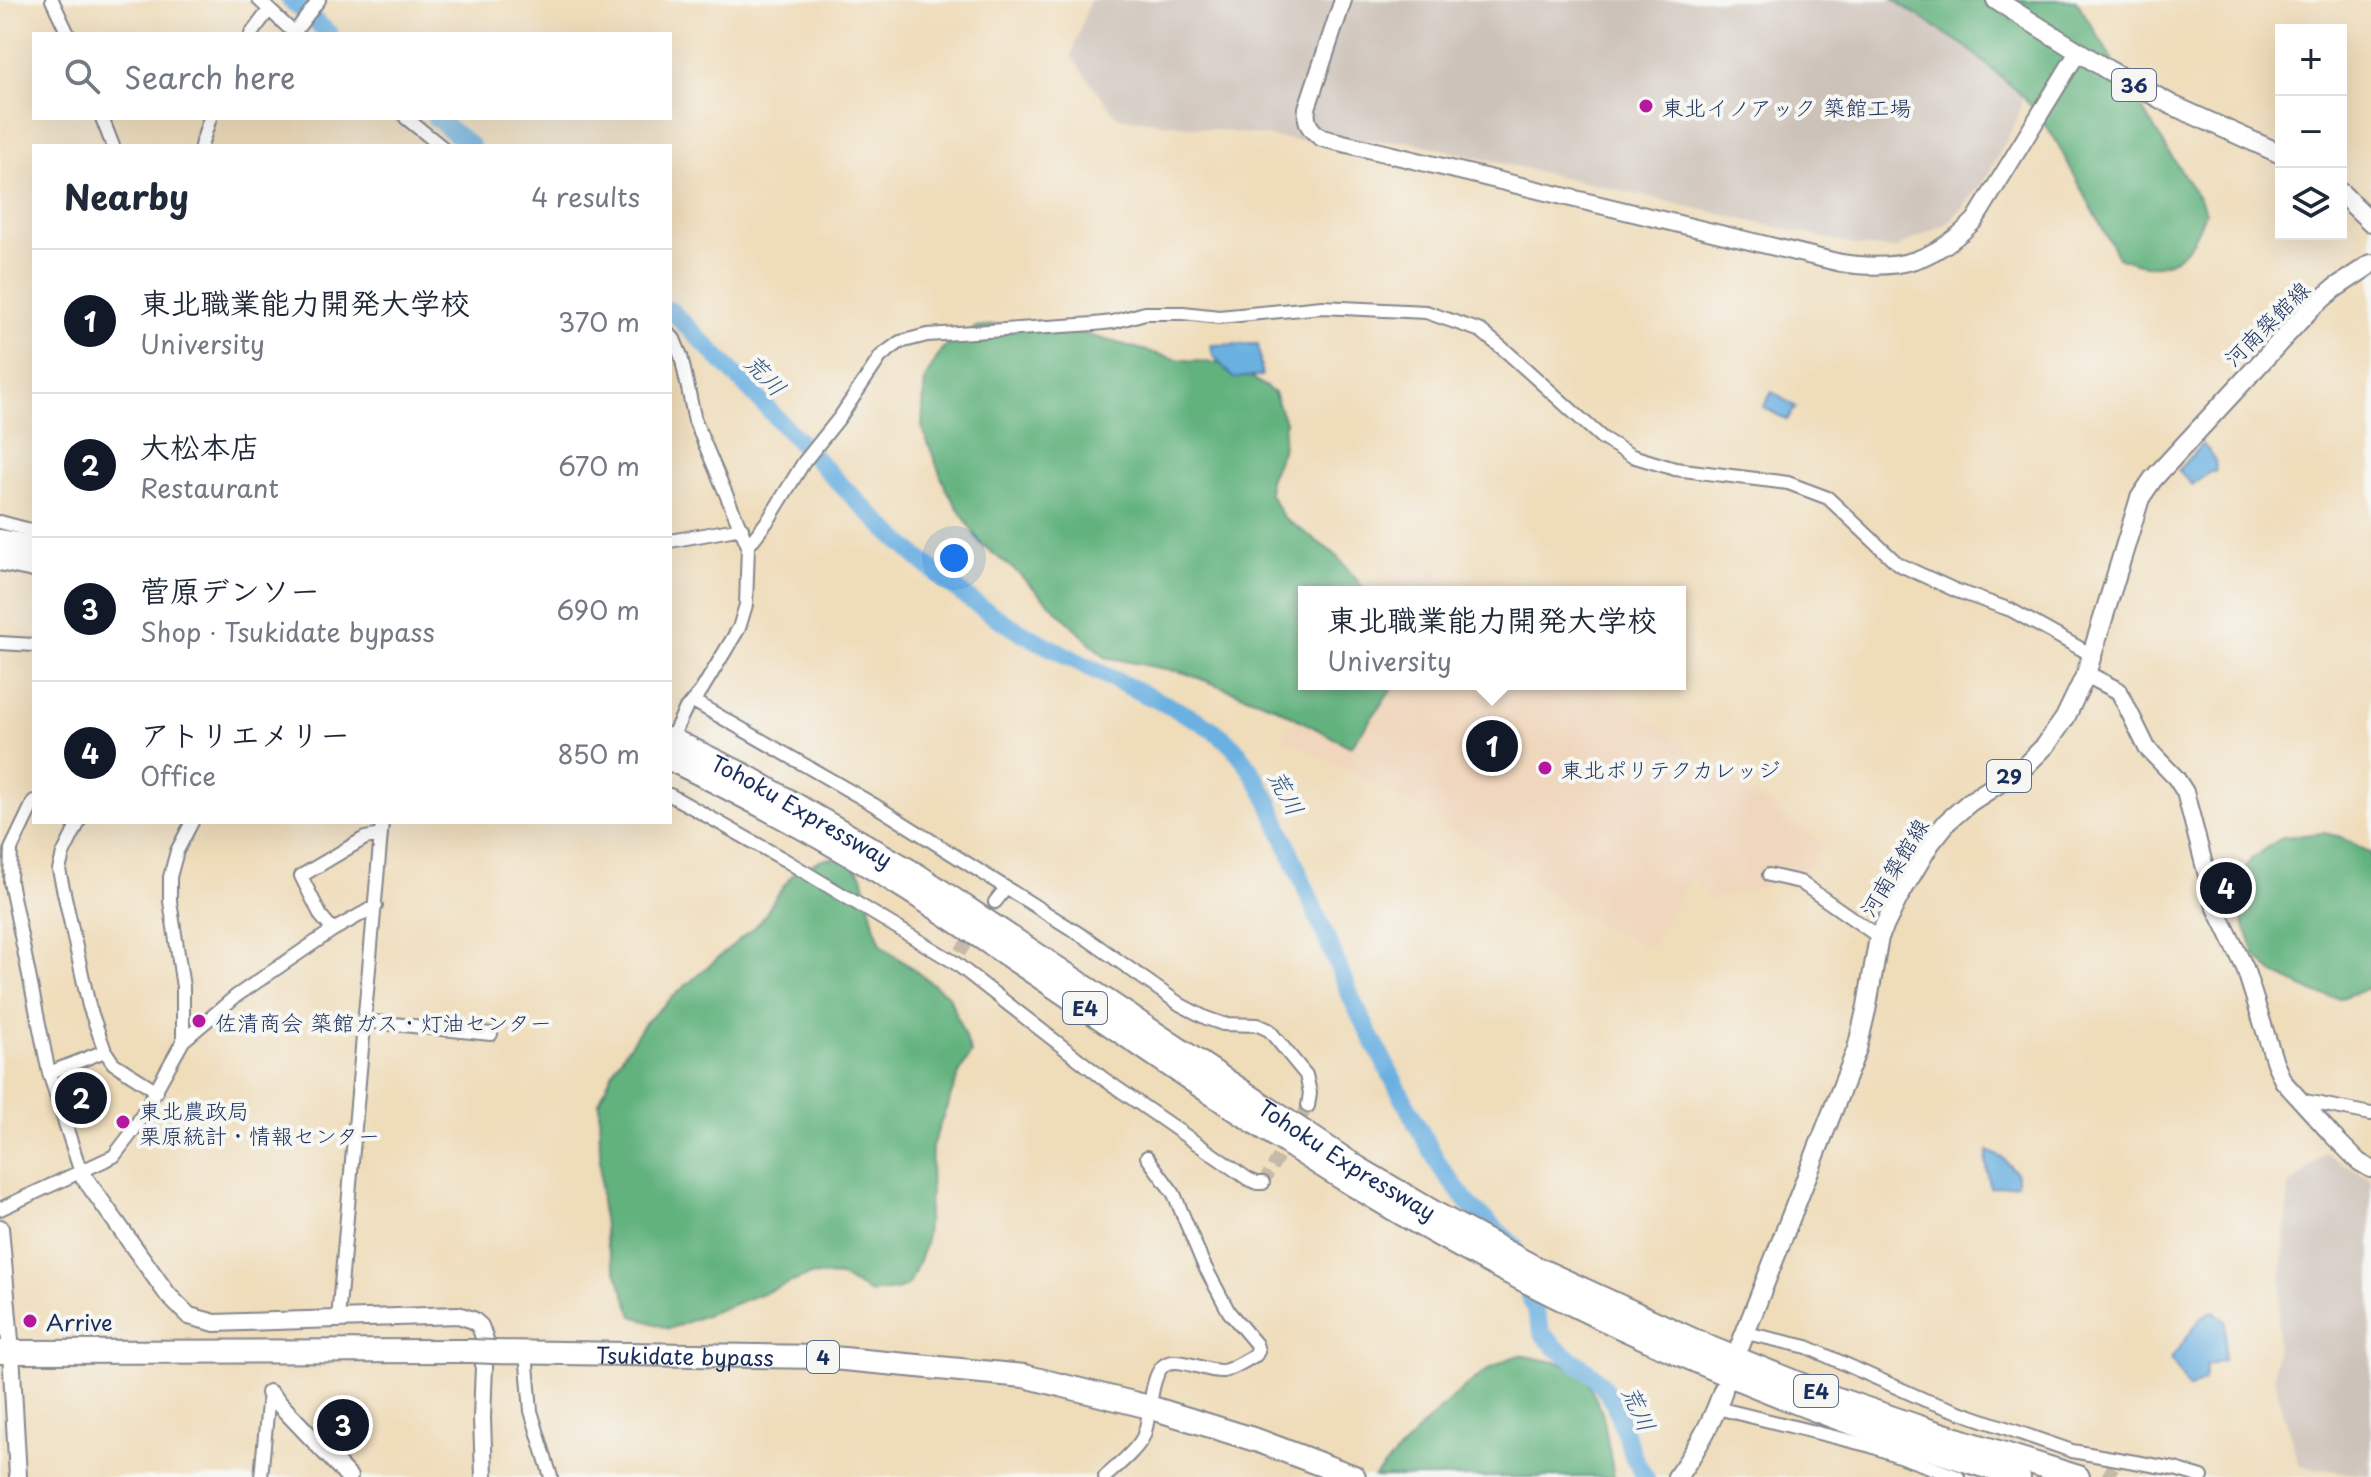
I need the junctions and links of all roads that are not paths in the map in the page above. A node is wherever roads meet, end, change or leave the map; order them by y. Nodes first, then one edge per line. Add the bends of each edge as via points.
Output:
1 (52, 0) edge
2 (259, 0) edge
3 (1343, 0) edge
4 (1996, 0) edge
5 (319, 1) edge
6 (269, 10) junction
7 (296, 31) edge
8 (67, 32) edge
9 (252, 32) edge
10 (2078, 52) junction
11 (103, 120) edge
12 (209, 120) edge
13 (408, 120) edge
14 (112, 144) edge
15 (202, 144) edge
16 (438, 144) edge
17 (2275, 151) edge
18 (2347, 199) edge
19 (2371, 222) edge
20 (2371, 264) edge
21 (672, 337) edge
22 (0, 522) edge
23 (742, 528) junction
24 (32, 530) edge
25 (0, 541) edge
26 (672, 541) edge
27 (750, 543) junction
28 (32, 547) edge
29 (0, 559) edge
30 (32, 566) edge
31 (0, 643) edge
32 (32, 645) edge
33 (2092, 655) junction
34 (2086, 674) junction
35 (693, 701) junction
36 (672, 736) edge
37 (672, 760) edge
38 (672, 796) edge
39 (32, 805) edge
40 (78, 824) edge
41 (191, 824) edge
42 (381, 829) edge
43 (1769, 875) dead end
44 (1006, 888) junction
45 (995, 902) tunnel mouth
46 (376, 906) junction
47 (333, 930) junction
48 (1879, 937) junction
49 (364, 1021) junction
50 (491, 1034) dead end
51 (183, 1041) junction
52 (105, 1051) junction
53 (49, 1073) junction
54 (157, 1091) junction
55 (2300, 1100) junction
56 (1308, 1106) tunnel mouth
57 (2371, 1114) edge
58 (1147, 1157) dead end
59 (2371, 1169) edge
60 (81, 1173) junction
61 (1263, 1183) dead end
62 (0, 1209) edge
63 (0, 1228) edge
64 (338, 1319) junction
65 (1743, 1339) joint
66 (6, 1352) edge
67 (526, 1353) junction
68 (1723, 1390) dead end
69 (269, 1393) joint
70 (1149, 1407) junction
71 (1717, 1408) junction
72 (18, 1477) edge
73 (261, 1477) edge
74 (349, 1477) edge
75 (484, 1477) edge
76 (551, 1477) edge
77 (1105, 1477) edge
78 (1354, 1477) edge
79 (1677, 1477) edge
80 (1958, 1477) edge
81 (2019, 1477) edge
82 (2078, 1477) edge
83 (2202, 1477) edge

1 - 8 street
2 - 6 street
3 - 10 street via 1305,118 1322,138 1870,267 1903,265 1931,255 1975,220
4 - 10 main road, 36
5 - 7 street
6 - 7 street
6 - 9 street
10 - 17 main road, 36 via 2172,105
11 - 14 street
12 - 15 street
13 - 16 street
18 - 19 main road
20 - 33 main road, 河南築館線 / 29 via 2312,307 2153,479 2140,498
21 - 23 street via 695,421
22 - 24 street
23 - 26 street
23 - 27 street
25 - 28 highway
27 - 33 street via 881,356 900,342 927,335 1113,322 1145,313 1219,317 1322,307 1426,312 1481,331 1602,438 1632,456 1675,469 1788,483 1828,498 1898,564 2011,610
27 - 35 street via 739,628
29 - 30 highway
31 - 32 street
33 - 34 main road, 河南築館線 / 29
34 - 48 main road, 河南築館線 / 29 via 2046,745 2024,767 1959,811 1931,842
34 - 55 street via 2119,691 2147,748 2185,792 2215,906 2245,968 2275,1063
35 - 36 street
35 - 44 street
36 - 82 highway, Tohoku Expressway / E4 via 917,875 1345,1159 1487,1242 1561,1281 1829,1396
37 - 81 highway, Tohoku Expressway / E4 via 762,805 909,891 1350,1183 1495,1266 1706,1366 1824,1413
38 - 61 street via 957,957 1104,1079 1248,1179
39 - 53 street via 11,849 10,882
40 - 52 street via 59,870 89,1006
41 - 51 street via 170,877 183,987
42 - 46 street
42 - 47 street via 301,876
43 - 48 street via 1800,882
44 - 45 street
44 - 56 street via 1193,1012 1223,1024 1269,1030 1306,1075
46 - 47 street
46 - 49 street
47 - 51 street via 236,996
48 - 65 main road, 河南築館線 / 29 via 1857,1049
49 - 50 street
49 - 64 street
51 - 54 street
52 - 53 street
52 - 54 street via 113,1063
53 - 60 street
54 - 60 street via 114,1156
55 - 57 street
55 - 59 street
58 - 70 street via 1174,1194 1229,1312 1258,1351 1221,1371 1172,1362 1163,1366
60 - 62 street
60 - 64 street via 168,1295 189,1316 215,1323
63 - 66 street
64 - 75 street via 458,1315 480,1326 485,1340
65 - 83 street via 1807,1347 1925,1400 2072,1451
66 - 67 highway, Tsukidate bypass / 4
66 - 72 street
67 - 70 highway, Tsukidate bypass / 4 via 822,1357 1024,1376
67 - 76 street via 531,1411
68 - 71 main road
69 - 73 street
69 - 74 street
70 - 77 street via 1143,1437
70 - 78 highway, Tsukidate bypass / 4
71 - 79 main road
71 - 80 street via 1871,1446

